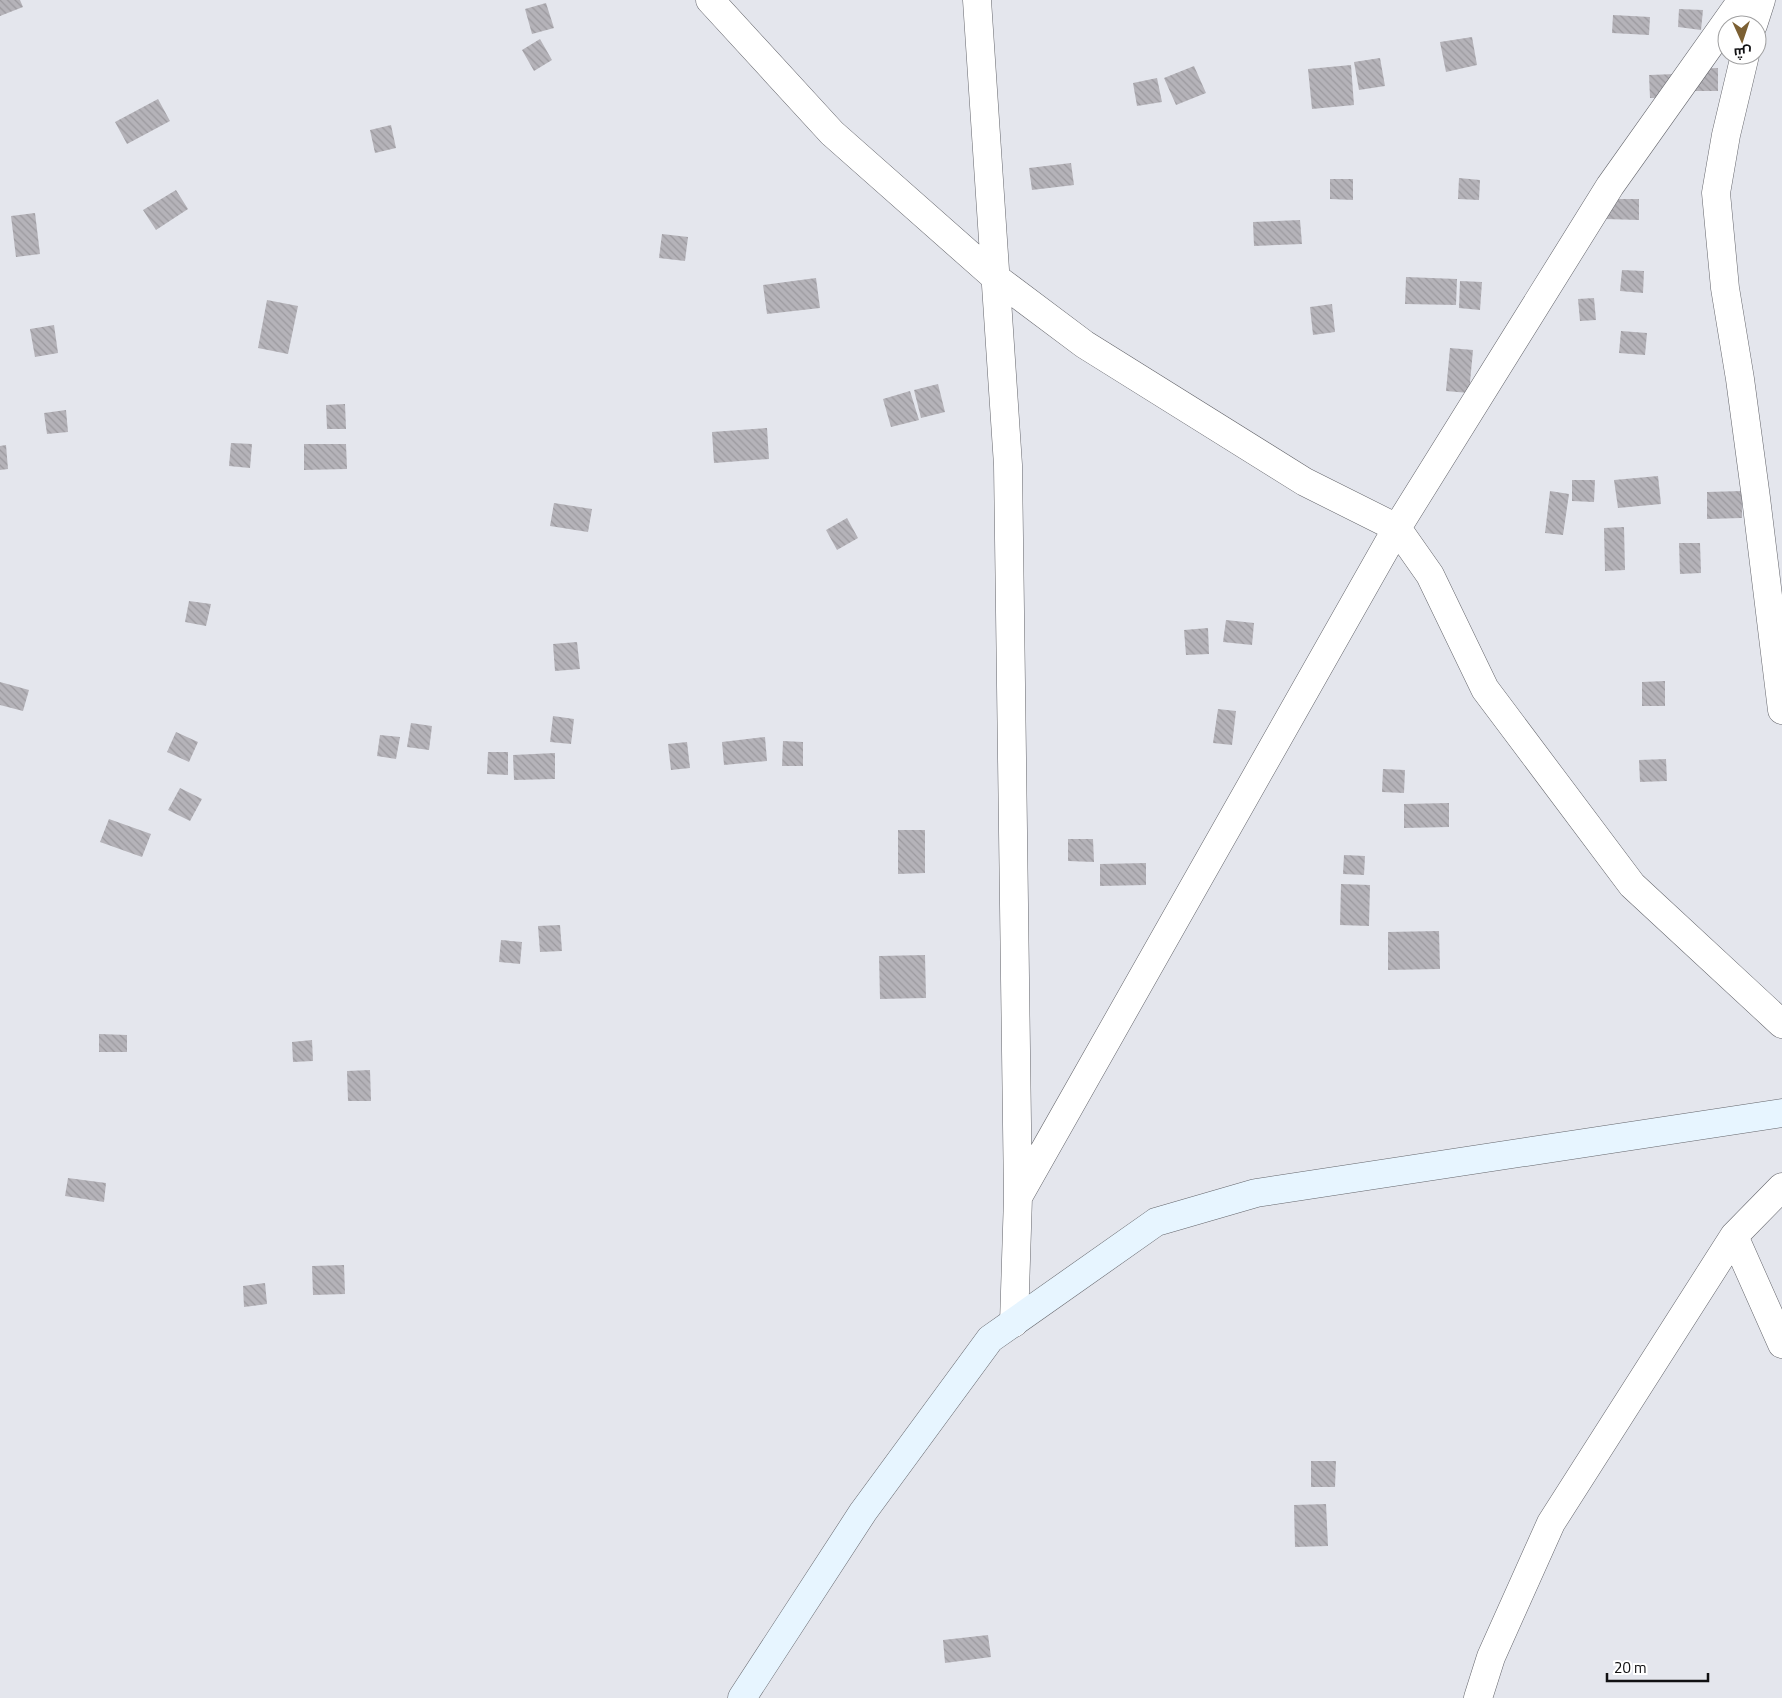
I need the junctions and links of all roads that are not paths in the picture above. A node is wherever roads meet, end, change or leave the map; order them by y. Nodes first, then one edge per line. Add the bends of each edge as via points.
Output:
1 (710, 0) edge
2 (977, 0) edge
3 (1742, 0) edge
4 (1761, 0) edge
5 (1756, 15) edge
6 (1743, 65) edge
7 (996, 278) junction
8 (1397, 528) junction
9 (1782, 710) edge
10 (1782, 1024) edge
11 (1782, 1113) edge
12 (1782, 1188) edge
13 (1018, 1197) junction
14 (1734, 1236) junction
15 (1014, 1323) junction
16 (1782, 1344) edge
17 (742, 1698) edge
18 (1478, 1698) edge

1 - 7 street via 832,133
2 - 7 street
3 - 8 street via 1610,186
4 - 5 street
6 - 9 street via 1716,193
7 - 8 street via 1084,344 1288,472
7 - 13 street via 1008,465
8 - 10 street via 1430,575 1485,690 1632,884
8 - 13 street
11 - 15 street via 1256,1193 1156,1222
12 - 14 street
13 - 15 street
14 - 16 street
14 - 18 street via 1551,1523 1491,1657
15 - 17 street via 990,1339 864,1512

